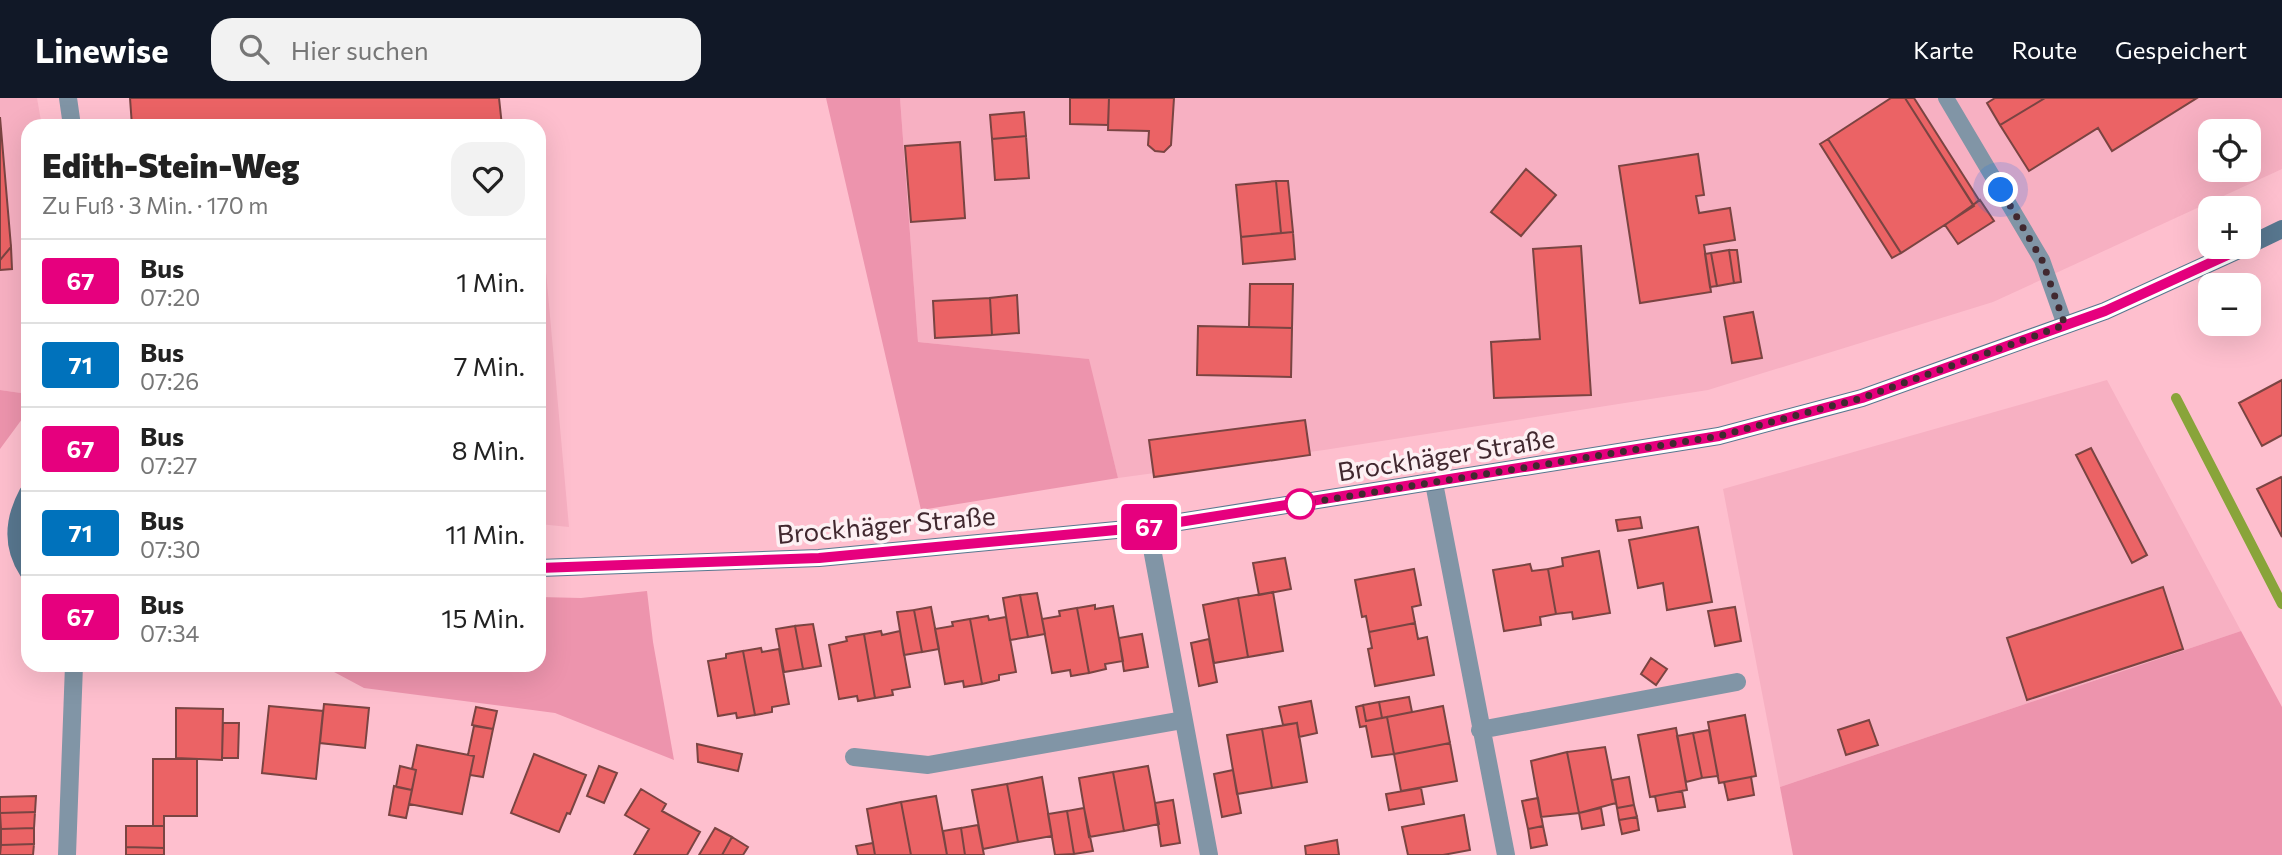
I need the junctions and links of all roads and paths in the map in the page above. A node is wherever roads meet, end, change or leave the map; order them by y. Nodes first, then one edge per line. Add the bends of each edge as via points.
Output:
1 (68, 98) edge
2 (1946, 98) edge
3 (71, 119) edge
4 (2282, 229) edge
5 (2261, 239) edge
6 (2219, 259) edge
7 (2065, 325) junction
8 (1434, 483) junction
9 (21, 506) edge
10 (1148, 527) junction
11 (8, 531) edge
12 (21, 557) edge
13 (546, 568) edge
14 (74, 672) edge
15 (1737, 682) dead end
16 (1183, 720) junction
17 (1480, 730) junction
18 (854, 757) dead end
19 (67, 855) edge
20 (1209, 855) edge
21 (1506, 855) edge

1 - 3 street
2 - 7 lane via 2042,260
4 - 5 street, Brockhäger Straße
6 - 7 street, Brockhäger Straße
7 - 8 street, Brockhäger Straße via 1862,398 1719,436
8 - 10 street, Brockhäger Straße
8 - 17 street
9 - 11 street
10 - 13 street, Brockhäger Straße via 819,558
10 - 16 street
11 - 12 street
14 - 19 street
15 - 17 street
16 - 18 street via 928,765
16 - 20 street
17 - 21 street

